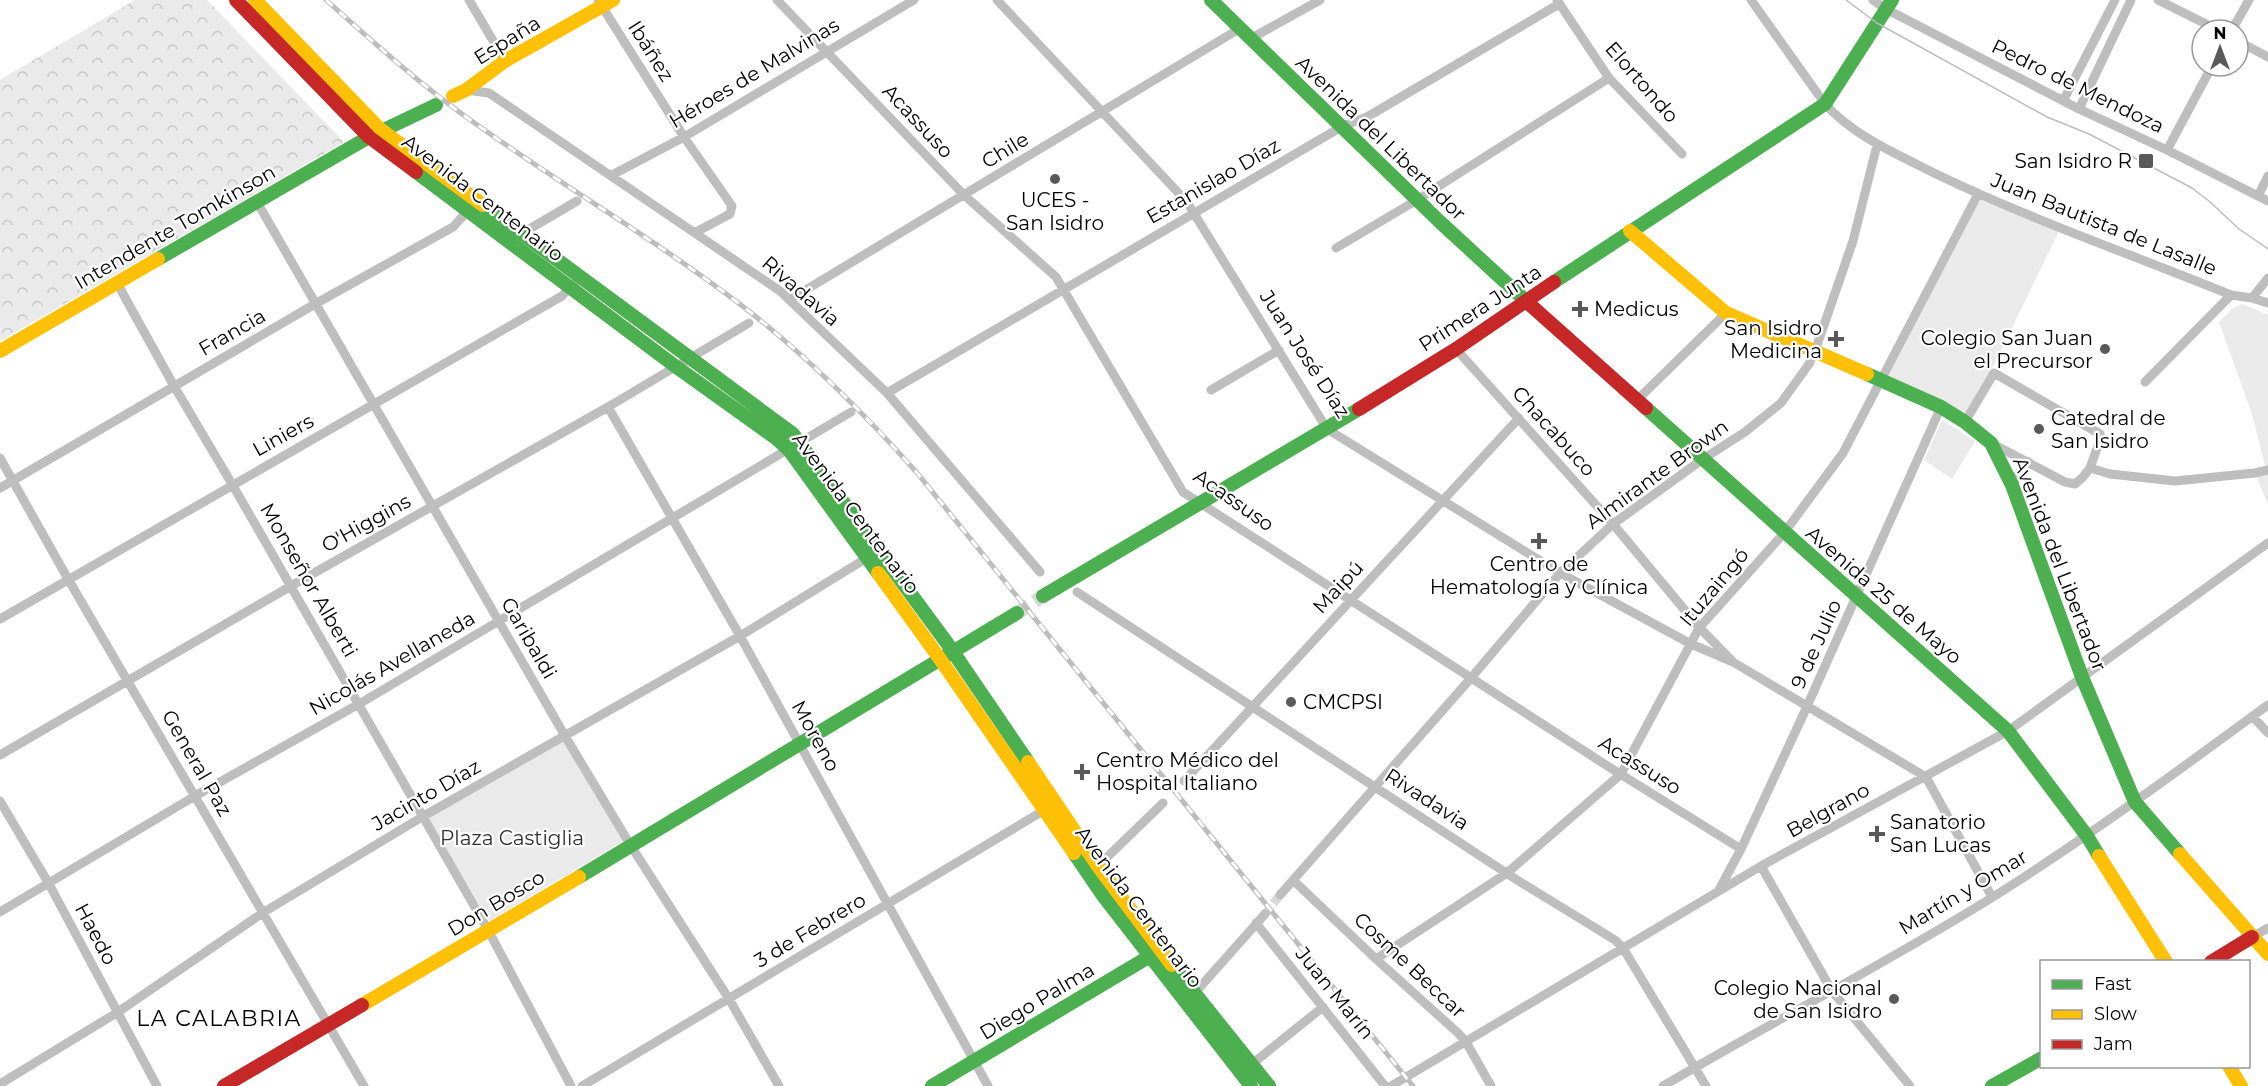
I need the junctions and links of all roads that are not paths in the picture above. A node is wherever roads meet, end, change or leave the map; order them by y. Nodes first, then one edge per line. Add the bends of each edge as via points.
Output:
1 (236, 0) edge
2 (255, 0) edge
3 (269, 0) edge
4 (469, 0) edge
5 (777, 0) edge
6 (914, 0) edge
7 (997, 0) edge
8 (1211, 0) edge
9 (1320, 0) edge
10 (1751, 0) edge
11 (1873, 0) edge
12 (2115, 0) edge
13 (2131, 0) edge
14 (2158, 0) edge
15 (2249, 0) edge
16 (604, 2) edge
17 (1558, 2) edge
18 (1889, 4) edge
19 (2194, 18) edge
20 (2239, 18) edge
21 (274, 20) junction
22 (1245, 34) junction
23 (2250, 47) edge
24 (826, 51) junction
25 (2268, 57) edge
26 (505, 61) junction
27 (489, 74) junction
28 (1609, 78) junction
29 (2206, 78) edge
30 (460, 93) joint
31 (489, 93) junction
32 (2063, 101) junction
33 (1826, 104) junction
34 (436, 105) dead end
35 (2079, 109) junction
36 (1103, 113) junction
37 (1343, 126) junction
38 (375, 134) junction
39 (684, 137) junction
40 (1877, 145) junction
41 (2167, 150) junction
42 (1682, 154) dead end
43 (612, 175) junction
44 (2268, 176) edge
45 (1978, 194) junction
46 (964, 195) junction
47 (2258, 196) junction
48 (1417, 200) junction
49 (577, 201) dead end
50 (2268, 201) edge
51 (256, 202) junction
52 (472, 206) junction
53 (1195, 213) junction
54 (1630, 231) junction
55 (696, 232) junction
56 (521, 234) junction
57 (1336, 248) dead end
58 (2268, 278) edge
59 (575, 281) junction
60 (117, 283) junction
61 (1064, 289) junction
62 (2231, 295) junction
63 (2252, 298) junction
64 (789, 300) junction
65 (1527, 302) junction
66 (2268, 303) edge
67 (315, 304) junction
68 (1726, 313) junction
69 (749, 323) dead end
70 (1456, 349) junction
71 (0, 351) edge
72 (1279, 351) junction
73 (1815, 351) junction
74 (688, 358) junction
75 (675, 366) junction
76 (1882, 380) junction
77 (2145, 382) dead end
78 (174, 387) junction
79 (1211, 390) dead end
80 (887, 393) junction
81 (1637, 400) junction
82 (373, 406) junction
83 (608, 407) junction
84 (1941, 407) junction
85 (851, 412) dead end
86 (1519, 418) junction
87 (1965, 422) junction
88 (1327, 429) junction
89 (1991, 443) junction
90 (795, 446) junction
91 (0, 458) edge
92 (1703, 459) junction
93 (2027, 461) junction
94 (2090, 468) junction
95 (2268, 470) edge
96 (14, 480) junction
97 (232, 484) junction
98 (2012, 485) junction
99 (0, 488) edge
100 (1443, 501) junction
101 (1200, 504) junction
102 (433, 506) junction
103 (672, 519) junction
104 (1613, 524) junction
105 (1784, 533) junction
106 (2268, 543) edge
107 (873, 554) junction
108 (1040, 572) dead end
109 (1560, 573) junction
110 (68, 579) junction
111 (291, 586) junction
112 (1077, 592) dead end
113 (1858, 595) junction
114 (1043, 596) tunnel mouth
115 (1351, 600) junction
116 (1017, 613) tunnel mouth
117 (0, 619) edge
118 (499, 621) junction
119 (1699, 628) junction
120 (740, 636) junction
121 (1691, 644) junction
122 (953, 651) junction
123 (940, 658) junction
124 (1732, 662) junction
125 (2082, 677) junction
126 (1471, 678) junction
127 (128, 681) junction
128 (359, 704) junction
129 (2268, 705) edge
130 (1808, 706) junction
131 (1251, 708) junction
132 (2253, 717) junction
133 (2008, 731) junction
134 (2268, 733) edge
135 (565, 736) junction
136 (800, 743) junction
137 (0, 755) edge
138 (1621, 774) junction
139 (1926, 777) junction
140 (1184, 781) dead end
141 (1376, 787) junction
142 (195, 796) junction
143 (0, 801) edge
144 (2135, 802) junction
145 (1163, 803) dead end
146 (1050, 808) junction
147 (422, 817) junction
148 (2087, 836) junction
149 (631, 846) junction
150 (1741, 849) junction
151 (1098, 866) junction
152 (1761, 866) junction
153 (1507, 873) junction
154 (1293, 880) junction
155 (49, 884) junction
156 (1718, 892) junction
157 (1280, 896) tunnel mouth
158 (1992, 897) junction
159 (887, 904) junction
160 (0, 912) edge
161 (264, 912) junction
162 (1264, 914) tunnel mouth
163 (1256, 923) junction
164 (2268, 928) edge
165 (488, 930) junction
166 (2252, 937) junction
167 (1623, 948) junction
168 (1156, 953) junction
169 (2268, 954) edge
170 (1376, 959) junction
171 (2165, 960) edge
172 (2214, 960) edge
173 (1832, 992) junction
174 (1191, 997) junction
175 (729, 999) junction
176 (1323, 1007) junction
177 (118, 1012) junction
178 (329, 1023) junction
179 (1466, 1042) junction
180 (2040, 1059) edge
181 (974, 1061) junction
182 (1252, 1064) junction
183 (1695, 1067) junction
184 (2230, 1068) edge
185 (0, 1084) edge
186 (158, 1086) edge
187 (224, 1086) edge
188 (364, 1086) edge
189 (571, 1086) edge
190 (582, 1086) edge
191 (779, 1086) edge
192 (932, 1086) edge
193 (988, 1086) edge
194 (1251, 1086) edge
195 (1269, 1086) edge
196 (1385, 1086) edge
197 (1391, 1086) edge
198 (1491, 1086) edge
199 (1663, 1086) edge
200 (1706, 1086) edge
201 (1910, 1086) edge
202 (1992, 1086) edge
203 (2241, 1086) edge

1 - 38 main road, Avenida Centenario
2 - 21 main road, Avenida Centenario
3 - 21 main road
4 - 26 street
5 - 24 street, Acassuso
6 - 24 street, Héroes de Malvinas
7 - 36 street, Juan José Díaz
8 - 22 main road, Avenida del Libertador
9 - 22 street, Chile
10 - 33 street, Juan Bautista de Lasalle
11 - 18 street, Pedro de Mendoza
12 - 32 street
13 - 35 street
14 - 19 street
15 - 20 street
16 - 26 main road, España
16 - 39 street, Ibáñez
17 - 28 street, Elortondo
17 - 37 street, Estanislao Díaz via 1367,117
18 - 32 street, Pedro de Mendoza
18 - 33 main road, Primera Junta
21 - 38 main road, Avenida Centenario
22 - 36 street, Chile
22 - 37 main road, Avenida del Libertador
23 - 25 street
24 - 39 street, Héroes de Malvinas
24 - 46 street, Acassuso
26 - 27 main road, España
27 - 30 main road, España
27 - 31 street
28 - 42 street, Elortondo
28 - 48 street
29 - 41 street
30 - 31 street, Rivadavia
31 - 43 street, Rivadavia
32 - 35 street, Pedro de Mendoza
33 - 40 street, Juan Bautista de Lasalle via 1837,117
33 - 54 main road, Primera Junta
34 - 38 main road
35 - 41 street, Pedro de Mendoza
36 - 46 street, Chile
36 - 53 street, Juan José Díaz
37 - 48 main road, Avenida del Libertador
37 - 53 street, Estanislao Díaz
38 - 51 main road, Intendente Tomkinson
38 - 52 main road, Avenida Centenario
39 - 43 street, Héroes de Malvinas
39 - 55 street, Ibáñez via 732,206 732,211
40 - 45 street, Juan Bautista de Lasalle
40 - 73 street, Almirante Brown via 1853,242
41 - 47 street, Pedro de Mendoza
43 - 55 street, Rivadavia
44 - 47 street
45 - 62 street, Juan Bautista de Lasalle
45 - 76 street, Ituzaingó
46 - 61 street, Acassuso via 1056,277
46 - 64 street, Chile
47 - 50 street, Pedro de Mendoza
48 - 57 street
48 - 65 main road, Avenida del Libertador
49 - 56 street
51 - 60 main road, Intendente Tomkinson
51 - 67 street, Garibaldi
52 - 56 main road, Avenida Centenario
52 - 59 main road, Avenida Centenario
52 - 67 street, Francia via 453,227
53 - 61 street, Estanislao Díaz
53 - 72 street, Juan José Díaz
54 - 65 main road, Primera Junta
54 - 68 main road, Avenida del Libertador
55 - 64 street, Rivadavia
56 - 59 main road, Avenida Centenario
58 - 63 street
59 - 74 main road, Avenida Centenario
59 - 75 main road, Avenida Centenario
59 - 82 street, Liniers via 562,296
60 - 71 main road, Intendente Tomkinson
60 - 78 street, Monseñor Alberti
61 - 80 street, Estanislao Díaz
61 - 101 street, Acassuso via 1183,492
62 - 63 street, Juan Bautista de Lasalle
62 - 77 street
63 - 66 street, Juan Bautista de Lasalle
64 - 80 street, Rivadavia
65 - 70 main road, Primera Junta
65 - 81 main road, Avenida 25 de Mayo
67 - 78 street, Francia
67 - 82 street, Garibaldi
68 - 73 main road, Avenida del Libertador
68 - 81 street
69 - 74 street
70 - 86 street, Chacabuco
70 - 88 main road, Primera Junta
72 - 79 street
72 - 88 street, Juan José Díaz
73 - 76 main road, Avenida del Libertador
73 - 92 street, Almirante Brown via 1781,403
74 - 75 street, O'Higgins
74 - 90 main road, Avenida Centenario via 793,434
75 - 83 street, O'Higgins
75 - 90 main road, Avenida Centenario via 777,439
76 - 84 main road, Avenida del Libertador
76 - 105 street, Ituzaingó via 1844,453
78 - 96 street, Francia
78 - 97 street, Monseñor Alberti
80 - 108 street, Rivadavia
81 - 92 main road, Avenida 25 de Mayo
82 - 97 street, Liniers
82 - 102 street, Garibaldi
83 - 102 street, O'Higgins
83 - 103 street, Moreno
84 - 87 main road, Avenida del Libertador
84 - 113 street, 9 de Julio
85 - 90 street
86 - 100 street, Maipú
86 - 104 street, Chacabuco
87 - 89 main road, Avenida del Libertador
87 - 94 street via 1994,373 2097,432 2102,437
88 - 100 street, Juan José Díaz
88 - 101 main road, Primera Junta
89 - 93 street
89 - 98 main road, Avenida del Libertador
90 - 103 street, Nicolás Avellaneda
90 - 107 main road, Avenida Centenario
91 - 96 street, General Paz
92 - 104 street, Almirante Brown
92 - 105 main road, Avenida 25 de Mayo
93 - 94 street via 2075,484
93 - 98 street
94 - 95 street via 2175,481
96 - 99 street, Francia
96 - 110 street, General Paz
97 - 110 street, Liniers
97 - 111 street, Monseñor Alberti
98 - 125 main road, Avenida del Libertador
100 - 109 street, Juan José Díaz
100 - 115 street, Maipú
101 - 114 main road, Primera Junta
101 - 115 street, Acassuso
102 - 111 street, O'Higgins
102 - 118 street, Garibaldi
103 - 118 street, Nicolás Avellaneda
103 - 120 street, Moreno
104 - 109 street, Almirante Brown
104 - 119 street, Chacabuco
105 - 113 main road, Avenida 25 de Mayo
105 - 119 street, Ituzaingó
106 - 125 street, Belgrano
107 - 120 street, Jacinto Díaz
107 - 122 main road, Avenida Centenario
107 - 123 main road, Avenida Centenario
109 - 121 street, Juan José Díaz
109 - 126 street, Almirante Brown
110 - 117 street, Liniers
110 - 127 street, General Paz
111 - 127 street, O'Higgins
111 - 128 street, Monseñor Alberti
112 - 131 street, Rivadavia
113 - 130 street, 9 de Julio
113 - 133 main road, Avenida 25 de Mayo
115 - 126 street, Acassuso
115 - 131 street, Maipú
116 - 122 main road
118 - 128 street, Nicolás Avellaneda
118 - 135 street, Garibaldi
119 - 121 street, Ituzaingó
119 - 124 street, Chacabuco
120 - 135 street, Jacinto Díaz
120 - 136 street, Moreno
121 - 124 street, Juan José Díaz
121 - 138 street, Ituzaingó
122 - 123 main road
122 - 146 main road, Avenida Centenario
123 - 136 main road, Don Bosco
123 - 146 main road, Avenida Centenario
124 - 130 street, Chacabuco
125 - 133 street, Belgrano
125 - 144 main road, Avenida del Libertador
126 - 138 street, Acassuso
126 - 141 street, Almirante Brown
127 - 137 street, O'Higgins
127 - 142 street, General Paz
128 - 142 street, Nicolás Avellaneda
128 - 147 street, Monseñor Alberti
129 - 132 street, Martín y Omar
130 - 139 street, Chacabuco
130 - 150 street, 9 de Julio
131 - 140 street, Maipú
131 - 141 street, Rivadavia
132 - 134 street
132 - 144 street, Martín y Omar
133 - 139 street, Belgrano
133 - 148 main road, Avenida 25 de Mayo
135 - 147 street, Jacinto Díaz
135 - 149 street, Garibaldi
136 - 149 main road, Don Bosco
136 - 159 street, Moreno
138 - 150 street, Acassuso
138 - 153 street, Ituzaingó
139 - 152 street, Belgrano
139 - 158 street
141 - 153 street, Rivadavia
141 - 154 street, Almirante Brown
142 - 155 street, Nicolás Avellaneda
142 - 161 street, General Paz
143 - 155 street, Haedo
144 - 148 street, Martín y Omar
144 - 166 main road, Avenida del Libertador
145 - 151 street
146 - 151 main road, Avenida Centenario
146 - 159 street, 3 de Febrero
146 - 168 main road, Avenida Centenario via 1104,897
147 - 161 street, Jacinto Díaz
147 - 165 street, Monseñor Alberti
148 - 158 street, Martín y Omar
148 - 171 main road, Avenida 25 de Mayo
149 - 165 main road, Don Bosco
149 - 175 street, Garibaldi
150 - 156 street, 9 de Julio
151 - 168 main road, Avenida Centenario
152 - 156 street, Belgrano
152 - 173 street
153 - 167 street, Rivadavia
153 - 170 street, Ituzaingó
154 - 157 street, Almirante Brown
154 - 170 street, Cosme Beccar
155 - 160 street, Nicolás Avellaneda
155 - 177 street, Haedo
156 - 167 street, Belgrano
158 - 173 street, Martín y Omar
159 - 175 street, 3 de Febrero
159 - 181 street, Moreno
161 - 177 street, Jacinto Díaz
161 - 178 street, General Paz
162 - 163 street
163 - 174 street
163 - 176 street, Juan Marín
164 - 166 street
165 - 178 main road, Don Bosco
165 - 189 street, Monseñor Alberti
166 - 169 main road, Avenida del Libertador
166 - 172 main road
167 - 179 street, Belgrano
167 - 183 street, Rivadavia
168 - 174 main road, Avenida Centenario
168 - 181 main road, Diego Palma
170 - 179 street, Cosme Beccar
173 - 183 street, Martín y Omar
173 - 201 street
174 - 182 main road, Avenida Centenario
174 - 194 main road, Avenida Centenario
175 - 190 street, 3 de Febrero
175 - 191 street, Garibaldi
176 - 182 street
176 - 196 street, Juan Marín
177 - 185 street, Jacinto Díaz
177 - 186 street, Haedo
178 - 187 main road, Don Bosco
178 - 188 street, General Paz
179 - 197 street, Belgrano
179 - 198 street, Cosme Beccar
180 - 202 main road
181 - 192 main road, Diego Palma
181 - 193 street, Moreno
182 - 195 main road, Avenida Centenario
183 - 199 street, Martín y Omar
183 - 200 street, Rivadavia
184 - 203 main road

